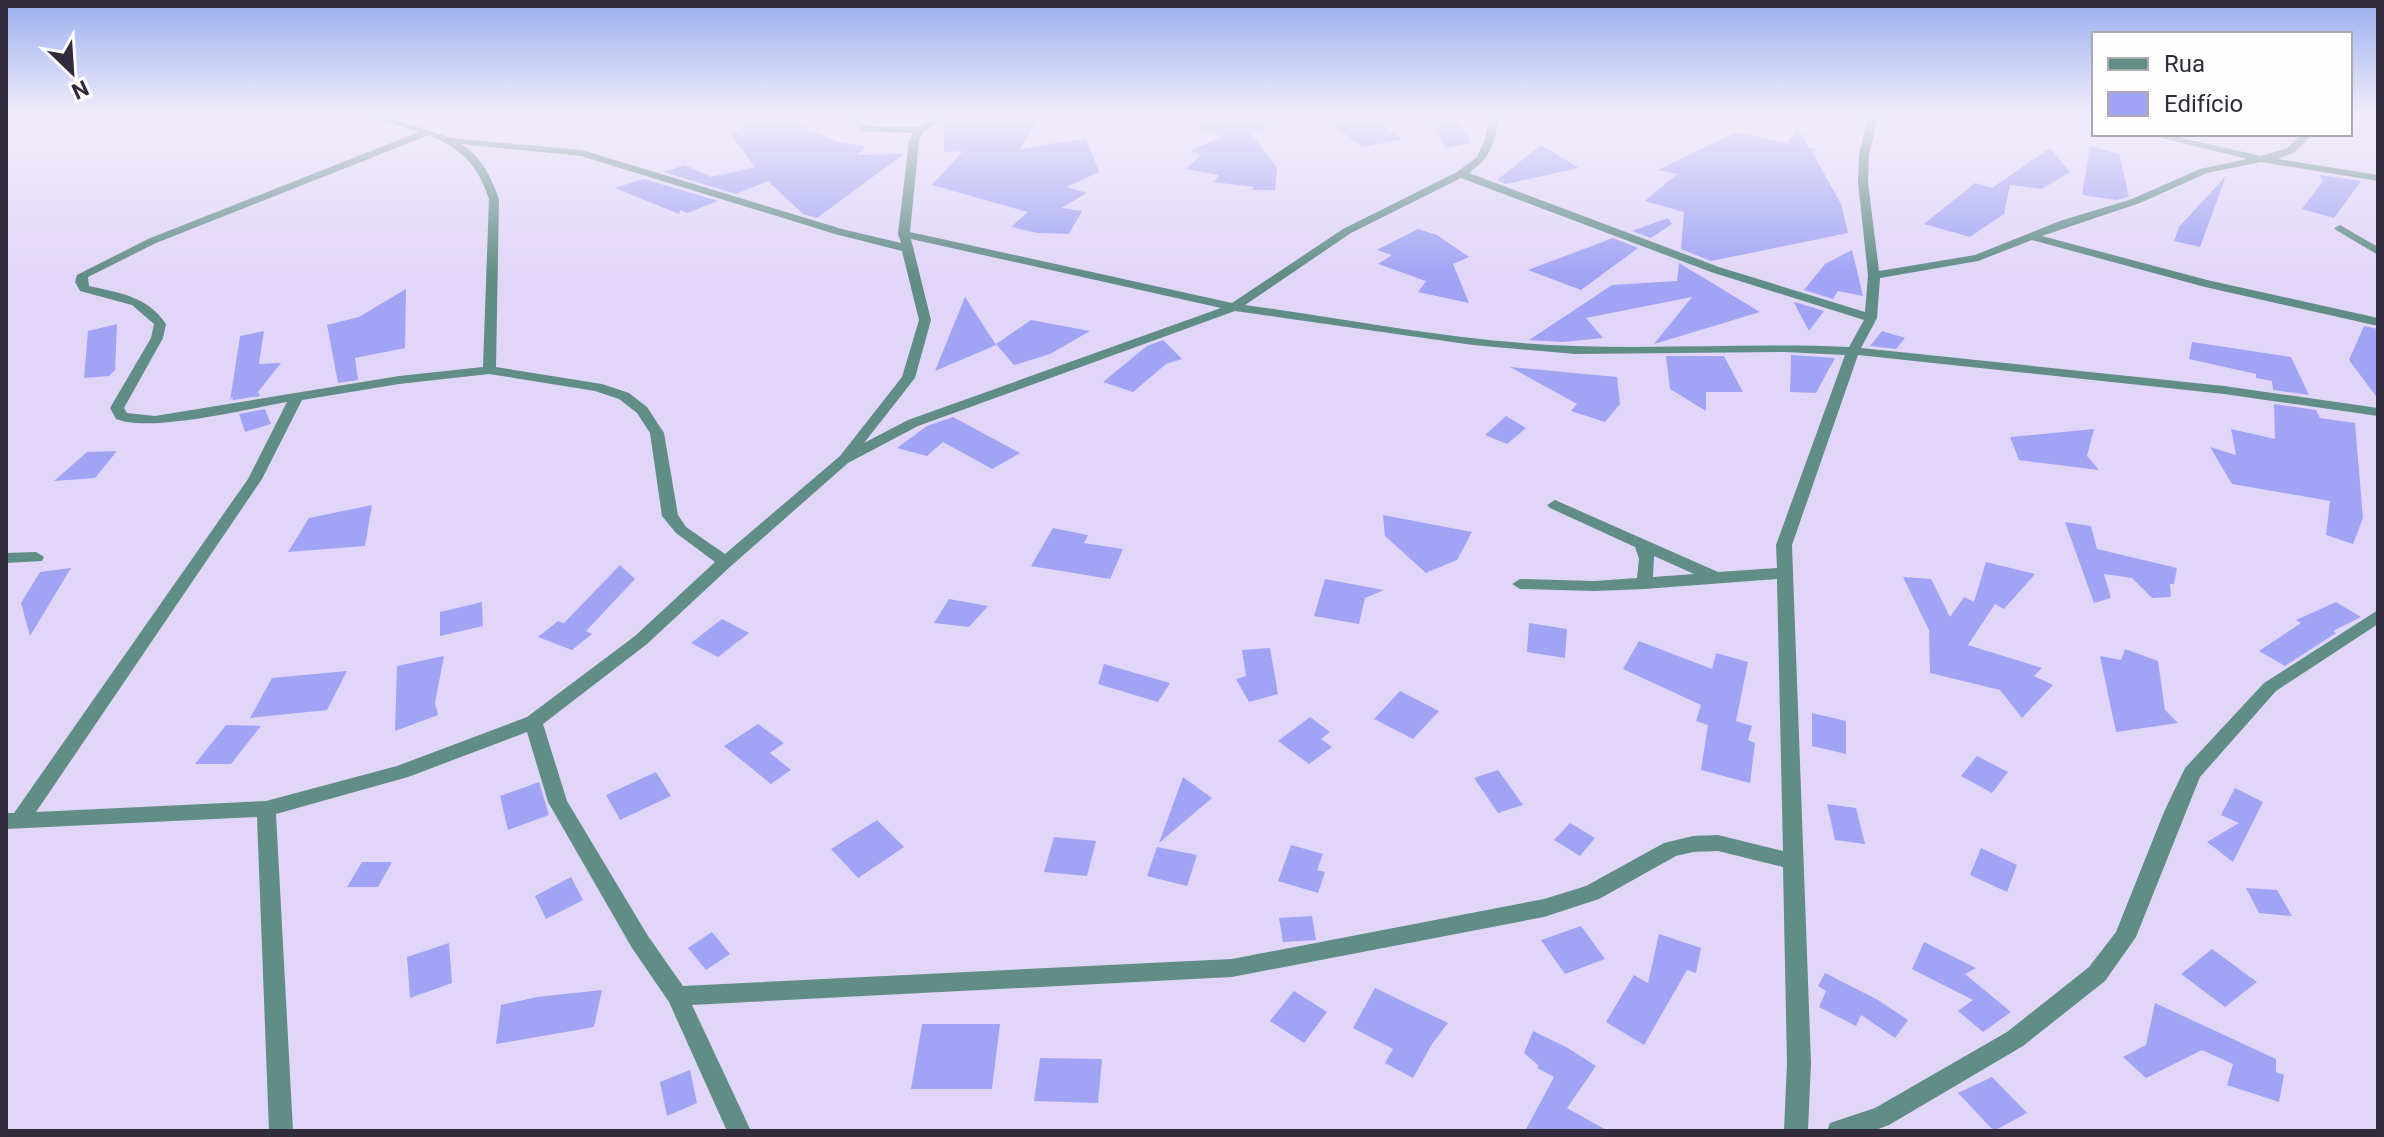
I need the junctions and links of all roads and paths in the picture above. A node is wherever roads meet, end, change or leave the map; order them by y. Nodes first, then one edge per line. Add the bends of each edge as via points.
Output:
1 (334, 169) edge
2 (481, 169) edge
3 (634, 169) edge
4 (911, 169) edge
5 (1468, 169) edge
6 (1863, 169) edge
7 (2215, 169) edge
8 (2321, 169) edge
9 (1461, 174) junction
10 (2378, 178) edge
11 (2340, 228) dead end
12 (2030, 236) junction
13 (905, 241) junction
14 (2378, 252) edge
15 (1874, 275) junction
16 (1234, 307) junction
17 (1871, 318) junction
18 (2378, 322) edge
19 (1853, 351) junction
20 (489, 370) junction
21 (297, 397) junction
22 (2378, 412) edge
23 (843, 460) junction
24 (1555, 505) dead end
25 (1643, 547) junction
26 (36, 557) dead end
27 (6, 558) edge
28 (725, 562) junction
29 (1785, 573) junction
30 (1717, 578) junction
31 (1520, 584) dead end
32 (1644, 584) junction
33 (2378, 616) edge
34 (533, 722) junction
35 (266, 809) junction
36 (13, 820) edge
37 (1794, 862) junction
38 (677, 996) junction
39 (281, 1131) edge
40 (739, 1131) edge
41 (1796, 1131) edge
42 (1839, 1131) edge

1 - 21 street via 152,241 83,275 81,282 84,288 133,300 160,324 117,408 121,416 155,420
2 - 20 street via 494,199
3 - 13 street via 839,232
4 - 13 street
5 - 9 street
6 - 15 street
7 - 12 street
8 - 10 street
9 - 16 street via 1347,231
9 - 17 street via 1665,251
11 - 14 street
12 - 15 street via 1978,258
12 - 18 street
13 - 16 street
13 - 23 street via 925,320 920,344 908,378
15 - 17 street
16 - 19 street via 1575,350
16 - 23 street via 926,418
17 - 19 street
19 - 22 street
19 - 29 street via 1784,545
20 - 21 street
20 - 28 street via 597,387 624,396 642,410 657,433 670,516
21 - 36 street via 255,479
23 - 28 street
24 - 25 street
25 - 30 street
25 - 32 street
26 - 27 street
28 - 34 street via 641,640
29 - 30 street
29 - 37 street
30 - 32 street
31 - 32 street
33 - 42 street via 2270,687 2192,773 2125,937 2097,974 2015,1039 1881,1117
34 - 35 street via 401,772
34 - 38 street via 558,802
35 - 36 street
35 - 39 street
37 - 38 street via 1718,843 1693,844 1671,849 1592,893 1544,908 1232,968
37 - 41 street
38 - 40 street

